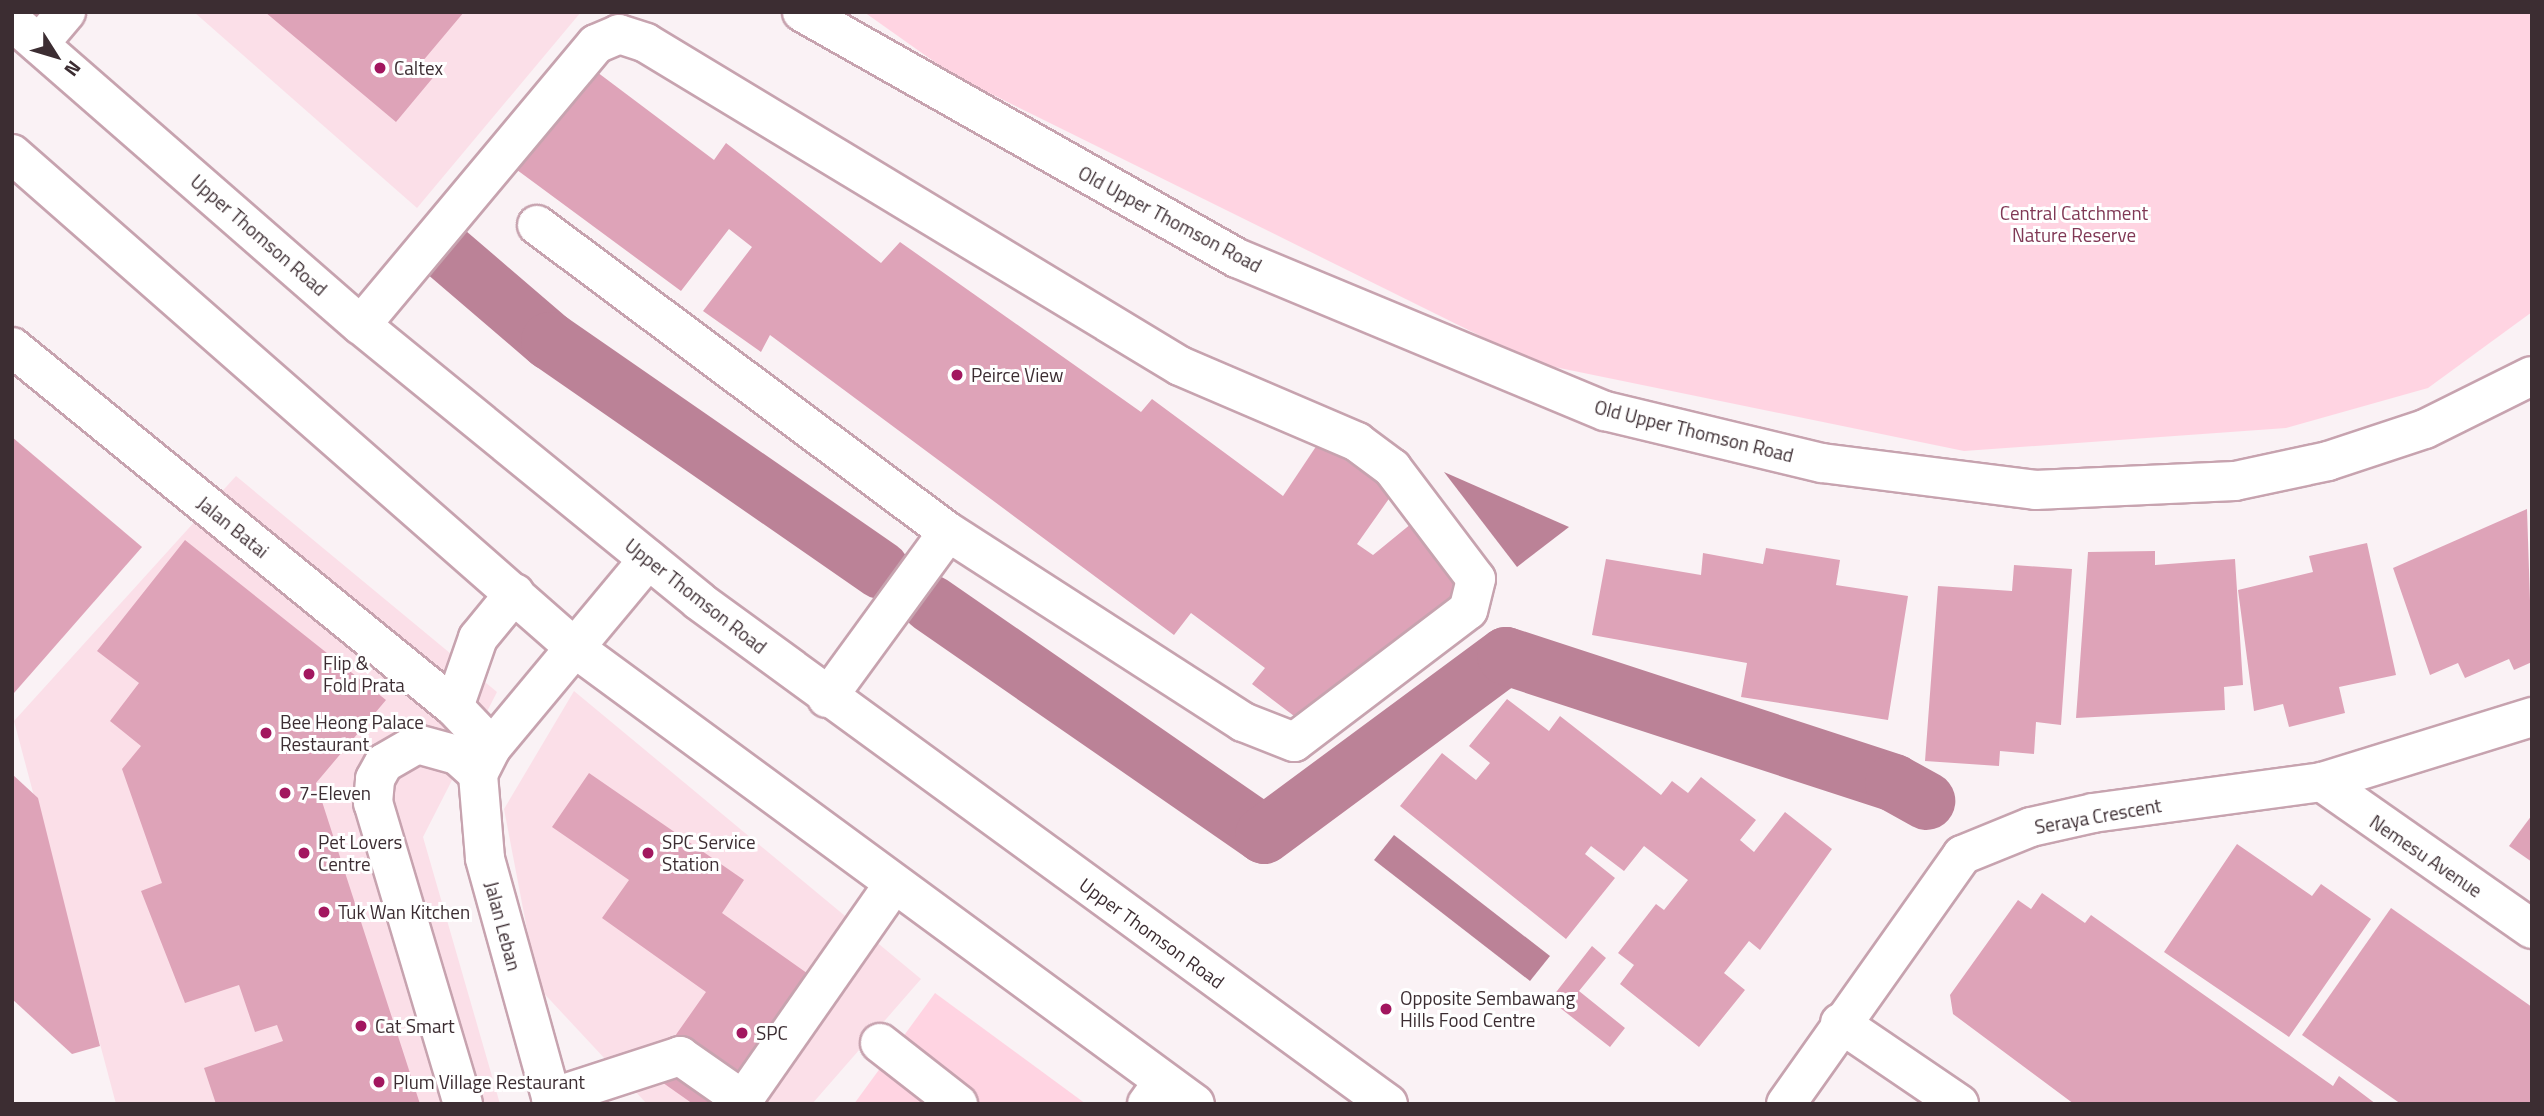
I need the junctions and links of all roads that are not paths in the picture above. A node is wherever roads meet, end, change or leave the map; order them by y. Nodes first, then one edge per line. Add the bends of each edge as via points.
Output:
1 (66, 12) edge
2 (802, 12) edge
3 (25, 33) edge
4 (12, 154) edge
5 (537, 225) dead end
6 (361, 325) junction
7 (12, 347) edge
8 (2532, 376) edge
9 (948, 532) junction
10 (648, 560) junction
11 (514, 593) junction
12 (576, 649) junction
13 (827, 698) junction
14 (454, 707) junction
15 (2532, 717) edge
16 (485, 761) junction
17 (2322, 782) junction
18 (893, 886) junction
19 (2532, 929) edge
20 (1840, 1023) junction
21 (880, 1043) dead end
22 (1155, 1093) edge
23 (552, 1101) edge
24 (463, 1104) edge
25 (958, 1104) edge
26 (1195, 1104) edge
27 (1388, 1104) edge
28 (1786, 1104) edge
29 (1959, 1104) edge

1 - 3 street, Upper Thomson Road
2 - 8 street, Old Upper Thomson Road via 1237,258 1605,411 1822,463 2035,490 2235,481 2328,461 2425,429
3 - 6 street, Upper Thomson Road
4 - 11 street
5 - 9 street
6 - 9 street via 596,44 619,34 646,43 1180,366 1357,442 1392,468 1476,579 1468,610 1294,742 1242,722
6 - 10 street, Upper Thomson Road
7 - 14 street, Jalan Batai
9 - 13 street
10 - 12 street
10 - 13 street, Upper Thomson Road
11 - 12 street
11 - 14 street via 478,638
12 - 16 street
12 - 18 street
13 - 27 street, Upper Thomson Road
14 - 16 street
15 - 17 street, Seraya Crescent
16 - 23 street, Jalan Leban via 485,858
16 - 24 street via 418,744 384,763 374,779 377,820
17 - 19 street, Nemesu Avenue
17 - 20 street, Seraya Crescent via 2093,813 2031,827 1962,855
18 - 22 street
18 - 23 street via 743,1100 680,1056
20 - 28 street, Seraya Crescent
20 - 29 street
21 - 25 street
22 - 26 street

